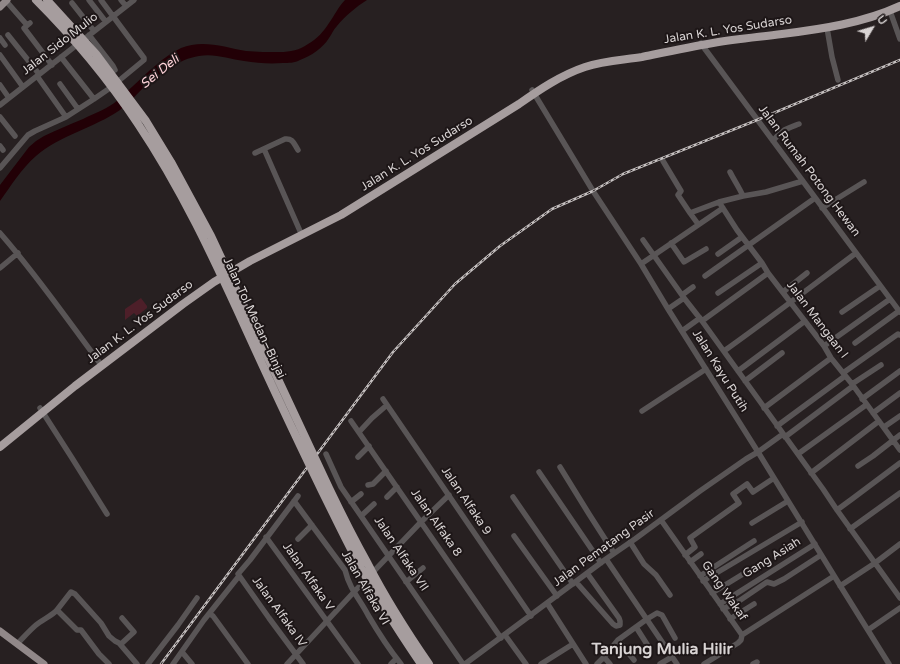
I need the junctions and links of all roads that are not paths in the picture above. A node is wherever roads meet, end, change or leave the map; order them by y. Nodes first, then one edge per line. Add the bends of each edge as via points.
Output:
1 (36, 0) edge
2 (47, 0) edge
3 (89, 0) edge
4 (101, 0) edge
5 (121, 0) edge
6 (134, 0) edge
7 (3, 2) edge
8 (900, 2) edge
9 (72, 3) dead end
10 (126, 6) junction
11 (900, 6) edge
12 (890, 11) junction
13 (113, 16) junction
14 (106, 22) junction
15 (827, 28) junction
16 (91, 33) junction
17 (8, 35) dead end
18 (900, 39) edge
19 (701, 44) junction
20 (0, 55) edge
21 (61, 57) junction
22 (52, 64) junction
23 (115, 70) dead end
24 (38, 75) junction
25 (838, 80) dead end
26 (60, 84) dead end
27 (0, 85) edge
28 (23, 87) junction
29 (533, 92) junction
30 (9, 98) junction
31 (94, 99) junction
32 (1, 102) edge
33 (78, 109) junction
34 (0, 117) edge
35 (66, 117) junction
36 (799, 124) dead end
37 (15, 136) dead end
38 (773, 141) junction
39 (264, 149) junction
40 (298, 150) dead end
41 (256, 153) dead end
42 (663, 161) dead end
43 (0, 168) edge
44 (730, 172) dead end
45 (803, 181) junction
46 (864, 182) dead end
47 (743, 196) junction
48 (815, 198) junction
49 (719, 202) junction
50 (723, 208) junction
51 (822, 208) junction
52 (690, 213) junction
53 (698, 224) junction
54 (300, 230) junction
55 (0, 233) edge
56 (742, 237) junction
57 (643, 240) dead end
58 (671, 243) junction
59 (749, 245) junction
60 (706, 249) dead end
61 (18, 253) junction
62 (856, 253) junction
63 (718, 254) dead end
64 (654, 256) junction
65 (762, 263) junction
66 (641, 264) junction
67 (0, 268) edge
68 (807, 272) dead end
69 (768, 273) junction
70 (705, 276) dead end
71 (880, 286) junction
72 (693, 287) dead end
73 (783, 292) junction
74 (718, 293) dead end
75 (683, 297) junction
76 (890, 299) junction
77 (790, 302) junction
78 (668, 309) junction
79 (842, 312) dead end
80 (899, 312) edge
81 (701, 320) junction
82 (805, 321) junction
83 (682, 331) junction
84 (900, 335) edge
85 (855, 343) dead end
86 (824, 346) junction
87 (724, 351) junction
88 (782, 353) dead end
89 (831, 358) junction
90 (99, 362) junction
91 (881, 365) dead end
92 (706, 369) junction
93 (738, 371) junction
94 (900, 372) edge
95 (844, 374) junction
96 (745, 381) junction
97 (853, 385) junction
98 (900, 393) edge
99 (383, 399) dead end
100 (862, 399) junction
101 (387, 405) junction
102 (866, 405) junction
103 (764, 408) junction
104 (41, 410) junction
105 (642, 411) dead end
106 (873, 413) junction
107 (900, 416) edge
108 (352, 421) dead end
109 (881, 424) junction
110 (777, 426) junction
111 (359, 432) junction
112 (900, 435) edge
113 (784, 436) junction
114 (892, 441) junction
115 (0, 442) edge
116 (369, 446) junction
117 (0, 447) edge
118 (899, 448) edge
119 (758, 452) junction
120 (326, 454) dead end
121 (798, 454) junction
122 (358, 457) dead end
123 (900, 463) edge
124 (560, 466) dead end
125 (858, 466) dead end
126 (386, 471) junction
127 (539, 472) dead end
128 (811, 473) junction
129 (774, 478) junction
130 (368, 485) dead end
131 (397, 487) junction
132 (900, 493) edge
133 (362, 494) dead end
134 (449, 495) junction
135 (298, 496) dead end
136 (387, 497) dead end
137 (513, 497) dead end
138 (294, 501) junction
139 (788, 501) junction
140 (351, 502) junction
141 (374, 504) dead end
142 (836, 510) junction
143 (107, 514) dead end
144 (361, 516) junction
145 (661, 520) junction
146 (421, 522) junction
147 (802, 522) junction
148 (752, 523) dead end
149 (312, 525) junction
150 (850, 529) junction
151 (514, 536) dead end
152 (266, 538) junction
153 (298, 539) dead end
154 (754, 541) dead end
155 (630, 542) junction
156 (815, 544) junction
157 (900, 544) edge
158 (741, 550) junction
159 (614, 553) junction
160 (701, 554) dead end
161 (685, 555) junction
162 (821, 555) junction
163 (745, 556) junction
164 (388, 557) junction
165 (606, 559) junction
166 (690, 562) junction
167 (601, 563) junction
168 (875, 563) junction
169 (423, 568) dead end
170 (587, 573) junction
171 (239, 574) junction
172 (743, 574) dead end
173 (834, 576) junction
174 (702, 578) junction
175 (406, 582) junction
176 (574, 583) junction
177 (840, 586) junction
178 (354, 593) junction
179 (712, 593) junction
180 (670, 595) dead end
181 (557, 596) junction
182 (197, 598) dead end
183 (900, 598) edge
184 (547, 604) junction
185 (754, 604) dead end
186 (722, 606) junction
187 (900, 608) edge
188 (57, 610) junction
189 (210, 614) junction
190 (531, 616) junction
191 (122, 618) dead end
192 (647, 619) junction
193 (730, 619) junction
194 (326, 621) junction
195 (636, 627) junction
196 (868, 630) junction
197 (1, 634) edge
198 (742, 635) junction
199 (503, 636) junction
200 (675, 638) dead end
201 (618, 640) junction
202 (17, 644) junction
203 (121, 644) junction
204 (573, 644) junction
205 (650, 650) dead end
206 (182, 652) junction
207 (296, 655) junction
208 (604, 656) junction
209 (672, 657) junction
210 (396, 658) junction
211 (634, 660) dead end
212 (43, 664) edge
213 (109, 664) edge
214 (138, 664) edge
215 (148, 664) edge
216 (173, 664) edge
217 (192, 664) edge
218 (248, 664) edge
219 (287, 664) edge
220 (303, 664) edge
221 (358, 664) edge
222 (391, 664) edge
223 (401, 664) edge
224 (421, 664) edge
225 (429, 664) edge
226 (465, 664) edge
227 (526, 664) edge
228 (541, 664) edge
229 (586, 664) edge
230 (597, 664) edge
231 (610, 664) edge
232 (660, 664) edge
233 (677, 664) edge
234 (704, 664) edge
235 (890, 664) edge

1 - 224 highway, Jalan Tol Medan–Binjai, bridge via 91,60 116,92 164,166 204,239 348,543 380,600
2 - 225 highway, Jalan Tol Medan–Binjai, bridge via 96,54 146,121 171,162 211,236 348,528 386,596
3 - 14 street
4 - 13 street
5 - 10 street
6 - 10 street, Jalan Sido Mulio
7 - 22 street via 28,24 24,28
8 - 19 highway, Jalan K. L. Yos Sudarso via 874,13 825,25
9 - 16 street
10 - 13 street, Jalan Sido Mulio
11 - 12 highway, Jalan K. L. Yos Sudarso
12 - 15 highway, Jalan K. L. Yos Sudarso
12 - 18 street
13 - 14 street, Jalan Sido Mulio
13 - 31 street via 145,59
14 - 16 street, Jalan Sido Mulio
15 - 19 highway, Jalan K. L. Yos Sudarso
15 - 25 street
16 - 21 street, Jalan Sido Mulio
16 - 23 street
17 - 24 street
19 - 29 highway, Jalan K. L. Yos Sudarso via 585,67
19 - 38 street, Jalan Rumah Potong Hewan
20 - 28 street
21 - 22 street, Jalan Sido Mulio
21 - 31 street
22 - 24 street, Jalan Sido Mulio
24 - 28 street, Jalan Sido Mulio
24 - 35 street
26 - 33 street
27 - 30 street
28 - 30 street, Jalan Sido Mulio
29 - 54 highway, Jalan K. L. Yos Sudarso via 351,203
29 - 66 street, Jalan Kayu Putih
29 - 104 highway, Jalan K. L. Yos Sudarso via 519,104 341,215 214,282
30 - 32 street, Jalan Sido Mulio
31 - 33 street
33 - 35 street
34 - 37 street
35 - 43 street via 28,135
36 - 38 street via 786,129
38 - 45 street, Jalan Rumah Potong Hewan
39 - 40 street via 290,139
39 - 41 street
39 - 54 street
42 - 52 street via 680,189 678,195
44 - 47 street
45 - 47 street
45 - 48 street, Jalan Rumah Potong Hewan
46 - 51 street
47 - 49 street
48 - 51 street, Jalan Rumah Potong Hewan
48 - 59 street
49 - 50 street, Jalan Mangaan I
49 - 52 street
50 - 53 street
50 - 56 street, Jalan Mangaan I
51 - 62 street, Jalan Rumah Potong Hewan
52 - 53 street
53 - 58 street
54 - 90 highway, Jalan K. L. Yos Sudarso via 201,285
55 - 61 street
56 - 59 street, Jalan Mangaan I
56 - 63 street
57 - 64 street
58 - 60 street via 685,262
58 - 64 street
59 - 65 street, Jalan Mangaan I
59 - 70 street
61 - 67 street
61 - 90 street
62 - 71 street, Jalan Rumah Potong Hewan
62 - 77 street
64 - 66 street
64 - 75 street
65 - 69 street, Jalan Mangaan I
65 - 74 street
66 - 78 street, Jalan Kayu Putih
68 - 73 street
69 - 73 street, Jalan Mangaan I
69 - 81 street
71 - 76 street, Jalan Rumah Potong Hewan
71 - 79 street
72 - 75 street
73 - 77 street, Jalan Mangaan I
75 - 78 street
75 - 81 street
76 - 80 street, Jalan Rumah Potong Hewan
76 - 86 street
77 - 82 street, Jalan Mangaan I
77 - 87 street
78 - 83 street, Jalan Kayu Putih
80 - 85 street
81 - 83 street
81 - 87 street
82 - 86 street, Jalan Mangaan I
82 - 93 street
83 - 92 street, Jalan Kayu Putih
84 - 95 street
86 - 89 street, Jalan Mangaan I
87 - 93 street
88 - 96 street
89 - 95 street, Jalan Mangaan I
89 - 103 street
90 - 104 highway, Jalan K. L. Yos Sudarso
91 - 97 street, Jalan Pematang Pasir
92 - 105 street
92 - 119 street, Jalan Kayu Putih
93 - 96 street
94 - 100 street
95 - 97 street, Jalan Mangaan I
95 - 110 street
96 - 103 street
97 - 100 street, Jalan Mangaan I
97 - 113 street, Jalan Pematang Pasir
98 - 106 street
99 - 101 street, Jalan Alfaka 9
100 - 102 street, Jalan Mangaan I
101 - 111 street
101 - 134 street, Jalan Alfaka 9
102 - 106 street, Jalan Mangaan I
102 - 121 street
103 - 110 street
104 - 115 highway, Jalan K. L. Yos Sudarso
104 - 117 highway, Jalan K. L. Yos Sudarso
104 - 143 street
106 - 109 street, Jalan Mangaan I
107 - 109 street
108 - 111 street, Jalan Alfaka 8
109 - 114 street, Jalan Mangaan I
109 - 128 street
110 - 113 street
111 - 116 street, Jalan Alfaka 8
112 - 114 street
113 - 119 street, Jalan Pematang Pasir
113 - 121 street
114 - 118 street, Jalan Mangaan I
114 - 125 street
116 - 122 street
116 - 126 street, Jalan Alfaka 8
119 - 129 street, Jalan Kayu Putih
119 - 145 street, Jalan Pematang Pasir via 740,462
120 - 140 street, Jalan Alfaka VII
121 - 128 street
123 - 142 street
124 - 159 street
126 - 130 street via 373,484
126 - 131 street, Jalan Alfaka 8
127 - 167 street
128 - 142 street
129 - 139 street, Jalan Kayu Putih
129 - 161 street via 753,492 747,484 733,494 739,503 690,538 695,547
131 - 136 street
131 - 146 street, Jalan Alfaka 8
132 - 150 street
133 - 140 street
134 - 146 street
134 - 190 street, Jalan Alfaka 9
135 - 138 street
137 - 176 street
138 - 149 street, Jalan Alfaka VI
138 - 152 street
139 - 147 street, Jalan Kayu Putih
139 - 148 street
140 - 144 street, Jalan Alfaka VII
141 - 144 street
142 - 150 street
144 - 164 street, Jalan Alfaka VII
145 - 155 street, Jalan Pematang Pasir
145 - 161 street, Gang Wakaf
146 - 164 street
146 - 199 street, Jalan Alfaka 8
147 - 156 street, Jalan Kayu Putih
147 - 163 street
149 - 153 street
149 - 178 street, Jalan Alfaka VI via 346,570
150 - 168 street
151 - 181 street
152 - 171 street, Jalan Alfaka V
152 - 194 street, Jalan Alfaka V
154 - 158 street
155 - 159 street, Jalan Pematang Pasir
155 - 180 street via 644,564 656,575
156 - 162 street, Jalan Kayu Putih
156 - 186 street, Gang Asiah
157 - 168 street
158 - 163 street
158 - 174 street
159 - 165 street, Jalan Pematang Pasir
160 - 166 street
161 - 166 street, Gang Wakaf
162 - 173 street, Jalan Kayu Putih
162 - 186 street via 784,579 774,584 767,582 744,598
163 - 174 street
164 - 175 street, Jalan Alfaka VII
164 - 178 street
165 - 167 street, Jalan Pematang Pasir
165 - 192 street
166 - 174 street, Gang Wakaf
167 - 170 street, Jalan Pematang Pasir
168 - 177 street
168 - 183 street
169 - 175 street
170 - 176 street, Jalan Pematang Pasir
170 - 176 street via 619,618 620,625 613,624
171 - 189 street, Jalan Alfaka V
171 - 207 street, Jalan Alfaka IV
172 - 179 street
173 - 177 street, Jalan Kayu Putih
173 - 198 street
174 - 179 street, Gang Wakaf
175 - 226 street, Jalan Alfaka VII
176 - 181 street, Jalan Pematang Pasir
177 - 196 street, Jalan Kayu Putih
178 - 194 street
178 - 210 street, Jalan Alfaka VI
179 - 186 street, Gang Wakaf
181 - 184 street, Jalan Pematang Pasir
182 - 215 street
184 - 190 street, Jalan Pematang Pasir
184 - 204 street
185 - 193 street
186 - 193 street, Gang Wakaf
187 - 196 street
188 - 202 street via 35,626
188 - 203 street via 73,592 110,636
188 - 213 street via 77,630 81,630
189 - 206 street, Jalan Alfaka V
189 - 218 street
190 - 199 street, Jalan Pematang Pasir
191 - 203 street via 134,632
192 - 195 street
192 - 200 street via 656,613 662,615
192 - 209 street
193 - 198 street, Gang Wakaf
194 - 207 street
194 - 221 street, Jalan Alfaka V
195 - 201 street
195 - 205 street
196 - 235 street, Jalan Kayu Putih
197 - 202 main road
198 - 234 street, Gang Wakaf via 740,641
199 - 226 street, Jalan Pematang Pasir
199 - 227 street, Jalan Alfaka 8
201 - 208 street
201 - 211 street
202 - 212 main road
203 - 214 street
204 - 228 street
204 - 229 street
206 - 216 street, Jalan Alfaka V
206 - 217 street
207 - 219 street
207 - 220 street, Jalan Alfaka IV
208 - 230 street
208 - 231 street
209 - 232 street
209 - 233 street
210 - 222 street
210 - 223 street, Jalan Alfaka VI

